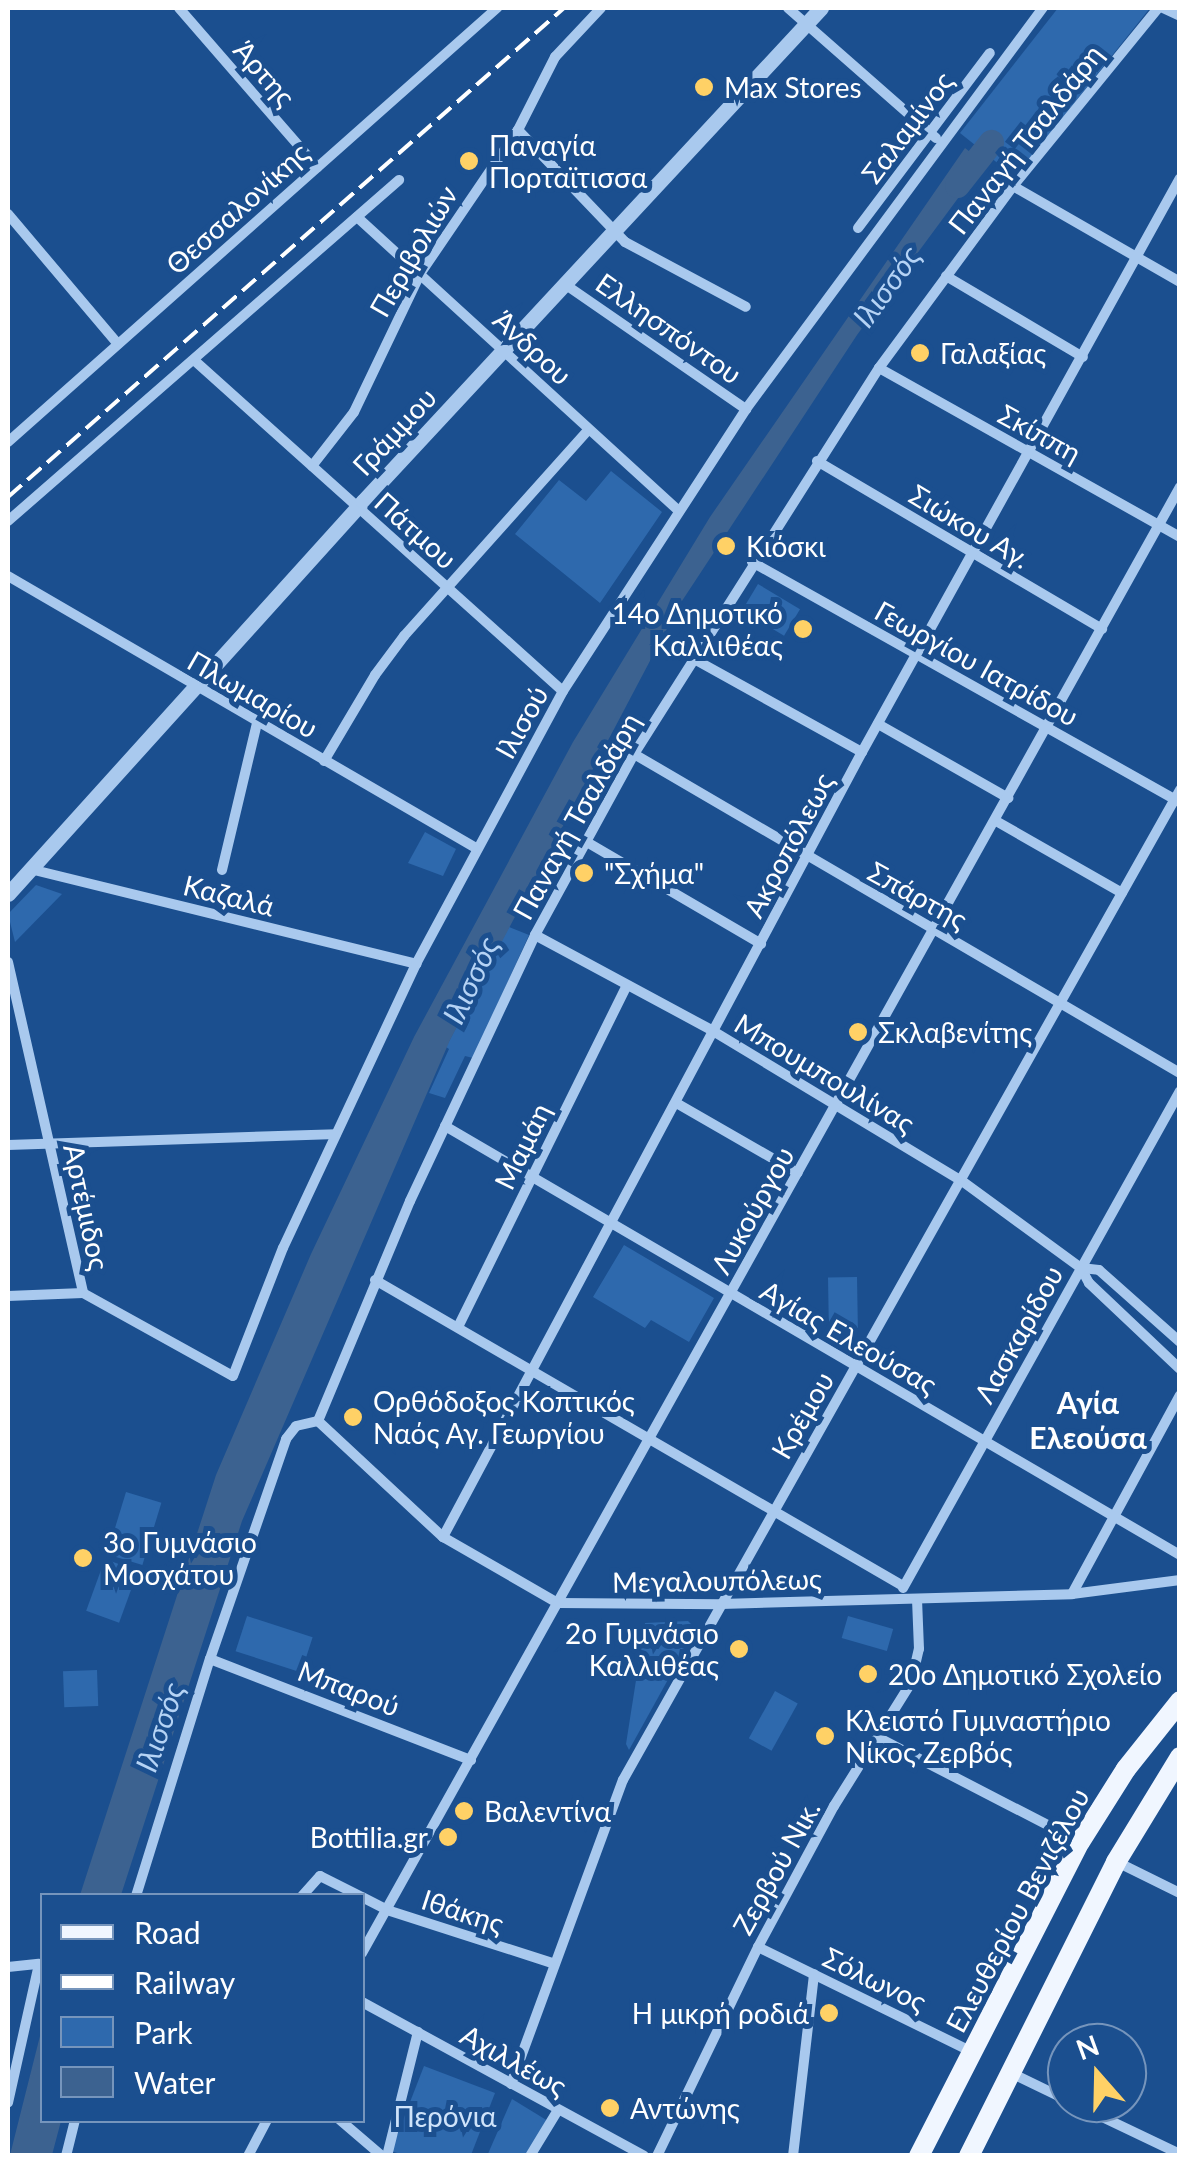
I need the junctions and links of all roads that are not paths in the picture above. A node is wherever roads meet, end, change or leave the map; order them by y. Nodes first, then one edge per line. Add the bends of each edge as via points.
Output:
1 (179, 8) edge
2 (497, 8) edge
3 (788, 8) edge
4 (821, 8) edge
5 (1042, 8) edge
6 (1161, 8) edge
7 (597, 10) edge
8 (1180, 16) edge
9 (806, 24) junction
10 (990, 53) dead end
11 (518, 130) junction
12 (936, 138) junction
13 (318, 167) junction
14 (1180, 178) edge
15 (399, 180) dead end
16 (1013, 186) junction
17 (8, 214) edge
18 (357, 217) junction
19 (858, 228) dead end
20 (616, 232) junction
21 (1138, 257) junction
22 (420, 274) junction
23 (946, 276) junction
24 (1180, 282) edge
25 (566, 285) junction
26 (746, 307) dead end
27 (118, 344) junction
28 (503, 350) junction
29 (1082, 357) junction
30 (195, 362) junction
31 (879, 368) junction
32 (746, 409) junction
33 (588, 430) junction
34 (8, 442) edge
35 (1028, 452) junction
36 (816, 461) junction
37 (312, 466) junction
38 (1180, 488) edge
39 (358, 507) junction
40 (678, 510) junction
41 (8, 521) edge
42 (1159, 525) junction
43 (1180, 537) edge
44 (972, 554) junction
45 (752, 562) junction
46 (8, 576) edge
47 (447, 588) junction
48 (1102, 629) junction
49 (916, 654) junction
50 (694, 660) junction
51 (194, 687) junction
52 (563, 691) junction
53 (257, 722) junction
54 (878, 724) junction
55 (1046, 728) junction
56 (862, 752) junction
57 (634, 754) junction
58 (324, 761) junction
59 (1008, 798) junction
60 (1178, 798) edge
61 (996, 821) junction
62 (585, 841) junction
63 (476, 848) junction
64 (808, 860) junction
65 (30, 868) junction
66 (222, 870) dead end
67 (1122, 893) junction
68 (8, 894) edge
69 (936, 929) junction
70 (535, 934) junction
71 (761, 944) junction
72 (8, 962) edge
73 (416, 964) junction
74 (627, 985) junction
75 (1059, 1005) junction
76 (713, 1032) junction
77 (1180, 1074) edge
78 (1180, 1092) edge
79 (678, 1104) junction
80 (837, 1104) junction
81 (445, 1126) junction
82 (336, 1134) junction
83 (51, 1144) junction
84 (8, 1145) edge
85 (798, 1172) junction
86 (531, 1177) junction
87 (962, 1182) junction
88 (613, 1225) junction
89 (1080, 1268) junction
90 (375, 1280) junction
91 (83, 1293) junction
92 (731, 1294) junction
93 (8, 1296) edge
94 (458, 1327) junction
95 (1180, 1342) edge
96 (855, 1366) junction
97 (1180, 1369) edge
98 (532, 1372) junction
99 (233, 1376) joint
100 (1180, 1395) edge
101 (318, 1421) junction
102 (650, 1438) junction
103 (984, 1441) junction
104 (774, 1510) junction
105 (1113, 1516) junction
106 (443, 1537) junction
107 (1180, 1555) edge
108 (1180, 1580) edge
109 (902, 1586) junction
110 (1072, 1594) junction
111 (917, 1599) junction
112 (903, 1600) junction
113 (558, 1603) junction
114 (721, 1604) junction
115 (210, 1659) junction
116 (1180, 1701) edge
117 (878, 1737) junction
118 (1180, 1757) edge
119 (472, 1760) junction
120 (1080, 1842) junction
121 (1116, 1862) junction
122 (137, 1893) edge
123 (305, 1893) edge
124 (355, 1893) edge
125 (1180, 1893) edge
126 (365, 1898) edge
127 (387, 1910) junction
128 (758, 1947) junction
129 (365, 1948) edge
130 (552, 1963) junction
131 (8, 1968) edge
132 (814, 1974) junction
133 (365, 2004) edge
134 (418, 2032) junction
135 (972, 2052) junction
136 (1011, 2073) junction
137 (511, 2084) junction
138 (1047, 2091) edge
139 (8, 2103) edge
140 (558, 2110) junction
141 (74, 2123) edge
142 (265, 2123) edge
143 (343, 2123) edge
144 (1116, 2123) edge
145 (368, 2150) edge
146 (1177, 2151) edge
147 (66, 2156) edge
148 (248, 2156) edge
149 (384, 2156) edge
150 (530, 2156) edge
151 (644, 2156) edge
152 (658, 2156) edge
153 (793, 2156) edge
154 (919, 2156) edge
155 (969, 2156) edge

1 - 13 street, Άρτης
2 - 13 street, Θεσσαλονίκης
3 - 9 street
4 - 9 street, Γράμμου
5 - 12 street, Σαλαμίνος
6 - 8 street
6 - 16 street, Παναγή Τσαλδάρη
7 - 11 street, Περιβολιών via 555,57
9 - 12 street
9 - 20 street, Γράμμου
10 - 12 street, Σαλαμίνος
11 - 20 street
11 - 22 street, Περιβολιών
12 - 19 street, Σαλαμίνος
12 - 32 street, Ιλισού
13 - 27 street, Θεσσαλονίκης
14 - 21 street, Ακροπόλεως
15 - 18 street
16 - 21 street
16 - 23 street, Παναγή Τσαλδάρη
17 - 27 street
18 - 22 street, Άνδρου
18 - 30 street
20 - 25 street, Γράμμου
20 - 26 street
21 - 24 street
21 - 29 street, Ακροπόλεως
22 - 28 street, Άνδρου
22 - 37 street, Περιβολιών via 354,412
23 - 29 street
23 - 31 street, Παναγή Τσαλδάρη
25 - 28 street, Γράμμου
25 - 32 street, Ελλησπόντου
27 - 34 street, Θεσσαλονίκης
28 - 33 street, Άνδρου
28 - 39 street, Γράμμου
29 - 35 street, Ακροπόλεως
30 - 37 street, Πάτμου
30 - 41 street
31 - 35 street, Σκίππη
31 - 36 street, Παναγή Τσαλδάρη
32 - 40 street, Ιλισού
33 - 40 street, Άνδρου
33 - 47 street
35 - 42 street, Σκίππη
35 - 44 street, Ακροπόλεως
36 - 44 street, Σιώκου Αγ.
36 - 45 street, Παναγή Τσαλδάρη
37 - 39 street, Πάτμου
38 - 42 street, Λυκούργου
39 - 47 street, Πάτμου
39 - 51 street, Γράμμου
40 - 52 street, Ιλισού
42 - 43 street, Σκίππη
42 - 48 street, Λυκούργου
44 - 48 street, Σιώκου Αγ.
44 - 49 street, Ακροπόλεως
45 - 49 street, Γεωργίου Ιατρίδου
45 - 50 street, Παναγή Τσαλδάρη
46 - 51 street, Πλωμαρίου
47 - 52 street, Πάτμου
47 - 58 street via 375,675
48 - 55 street, Λυκούργου
49 - 54 street, Ακροπόλεως
49 - 55 street, Γεωργίου Ιατρίδου
50 - 56 street
50 - 57 street, Παναγή Τσαλδάρη
51 - 53 street, Πλωμαρίου
51 - 65 street, Γράμμου
52 - 63 street, Ιλισού
53 - 58 street, Πλωμαρίου
53 - 66 street
54 - 56 street, Ακροπόλεως
54 - 59 street
55 - 59 street, Λυκούργου
55 - 60 street, Γεωργίου Ιατρίδου
56 - 64 street, Ακροπόλεως
57 - 62 street, Παναγή Τσαλδάρη
57 - 64 street, Σπάρτης
58 - 63 street, Πλωμαρίου
59 - 61 street, Λυκούργου
60 - 67 street, Κρέμου
61 - 67 street
61 - 69 street, Λυκούργου
62 - 70 street, Παναγή Τσαλδάρη
62 - 71 street
63 - 73 street, Ιλισού
64 - 69 street, Σπάρτης
64 - 71 street, Ακροπόλεως
65 - 68 street, Γράμμου
65 - 73 street, Καζαλά
67 - 75 street, Κρέμου
69 - 75 street, Σπάρτης
69 - 80 street, Λυκούργου
70 - 74 street, Μπουμπουλίνας
70 - 81 street, Παναγή Τσαλδάρη
71 - 76 street, Ακροπόλεως
72 - 83 street, Αρτέμιδος
73 - 82 street, Ιλισού
74 - 76 street, Μπουμπουλίνας
74 - 86 street, Μαμάη
75 - 77 street, Σπάρτης
75 - 87 street, Κρέμου
76 - 79 street, Ακροπόλεως
76 - 80 street, Μπουμπουλίνας
78 - 89 street, Λασκαρίδου
79 - 85 street
79 - 88 street, Ακροπόλεως
80 - 85 street, Λυκούργου
80 - 87 street, Μπουμπουλίνας
81 - 86 street, Αγίας Ελεούσας
81 - 90 street, Παναγή Τσαλδάρη
82 - 83 street
82 - 99 street, Ιλισού
83 - 84 street
83 - 91 street, Αρτέμιδος
85 - 92 street, Λυκούργου
86 - 88 street, Αγίας Ελεούσας
86 - 94 street, Μαμάη
87 - 89 street, Μπουμπουλίνας
87 - 96 street, Κρέμου
88 - 92 street, Αγίας Ελεούσας
88 - 98 street, Ακροπόλεως
89 - 95 street, Μπουμπουλίνας via 1099,1270
89 - 97 street, Μπουμπουλίνας
89 - 103 street, Λασκαρίδου
90 - 94 street
90 - 101 street, Παναγή Τσαλδάρη
91 - 93 street
91 - 99 street, Αρτέμιδος
92 - 96 street, Αγίας Ελεούσας
92 - 102 street, Λυκούργου
94 - 98 street
96 - 103 street, Αγίας Ελεούσας
96 - 104 street, Κρέμου
98 - 102 street
98 - 106 street, Ακροπόλεως
100 - 105 street
101 - 106 street, Μεγαλουπόλεως
101 - 115 street, Παναγή Τσαλδάρη via 296,1426 286,1439
102 - 104 street
102 - 113 street, Λυκούργου
103 - 105 street, Αγίας Ελεούσας
103 - 109 street, Λασκαρίδου
104 - 109 street
104 - 114 street, Κρέμου
105 - 107 street, Αγίας Ελεούσας
105 - 110 street
106 - 113 street, Μεγαλουπόλεως
108 - 110 street, Μεγαλουπόλεως
109 - 112 street
110 - 111 street, Μεγαλουπόλεως
111 - 112 street, Μεγαλουπόλεως
111 - 117 street, Ζερβού Νικ. via 919,1649 911,1683
112 - 114 street, Μεγαλουπόλεως
113 - 114 street, Μεγαλουπόλεως
113 - 119 street, Λυκούργου
114 - 130 street, Κρέμου via 622,1780
115 - 119 street, Μπαρού
115 - 122 street, Παναγή Τσαλδάρη
116 - 120 main road, Ελευθερίου Βενιζέλου via 1126,1768
117 - 120 street
117 - 128 street, Ζερβού Νικ.
118 - 121 main road
119 - 127 street, Λυκούργου
120 - 135 main road, Ελευθερίου Βενιζέλου
121 - 125 street
121 - 136 main road
123 - 124 street, Ιθάκης via 320,1876
126 - 127 street, Ιθάκης
127 - 129 street, Λυκούργου
127 - 130 street, Ιθάκης
128 - 132 street, Σόλωνος
128 - 152 street, Ζερβού Νικ.
130 - 137 street, Κρέμου
131 - 139 street via 38,1964
132 - 135 street, Σόλωνος
132 - 153 street
133 - 134 street, Αχιλλέως
134 - 137 street, Αχιλλέως
134 - 149 street
135 - 154 main road, Ελευθερίου Βενιζέλου
136 - 138 street
136 - 155 main road
137 - 140 street, Αχιλλέως
140 - 150 street
140 - 151 street, Αχιλλέως
141 - 147 street
142 - 148 street
143 - 145 street
144 - 146 street
145 - 149 street

